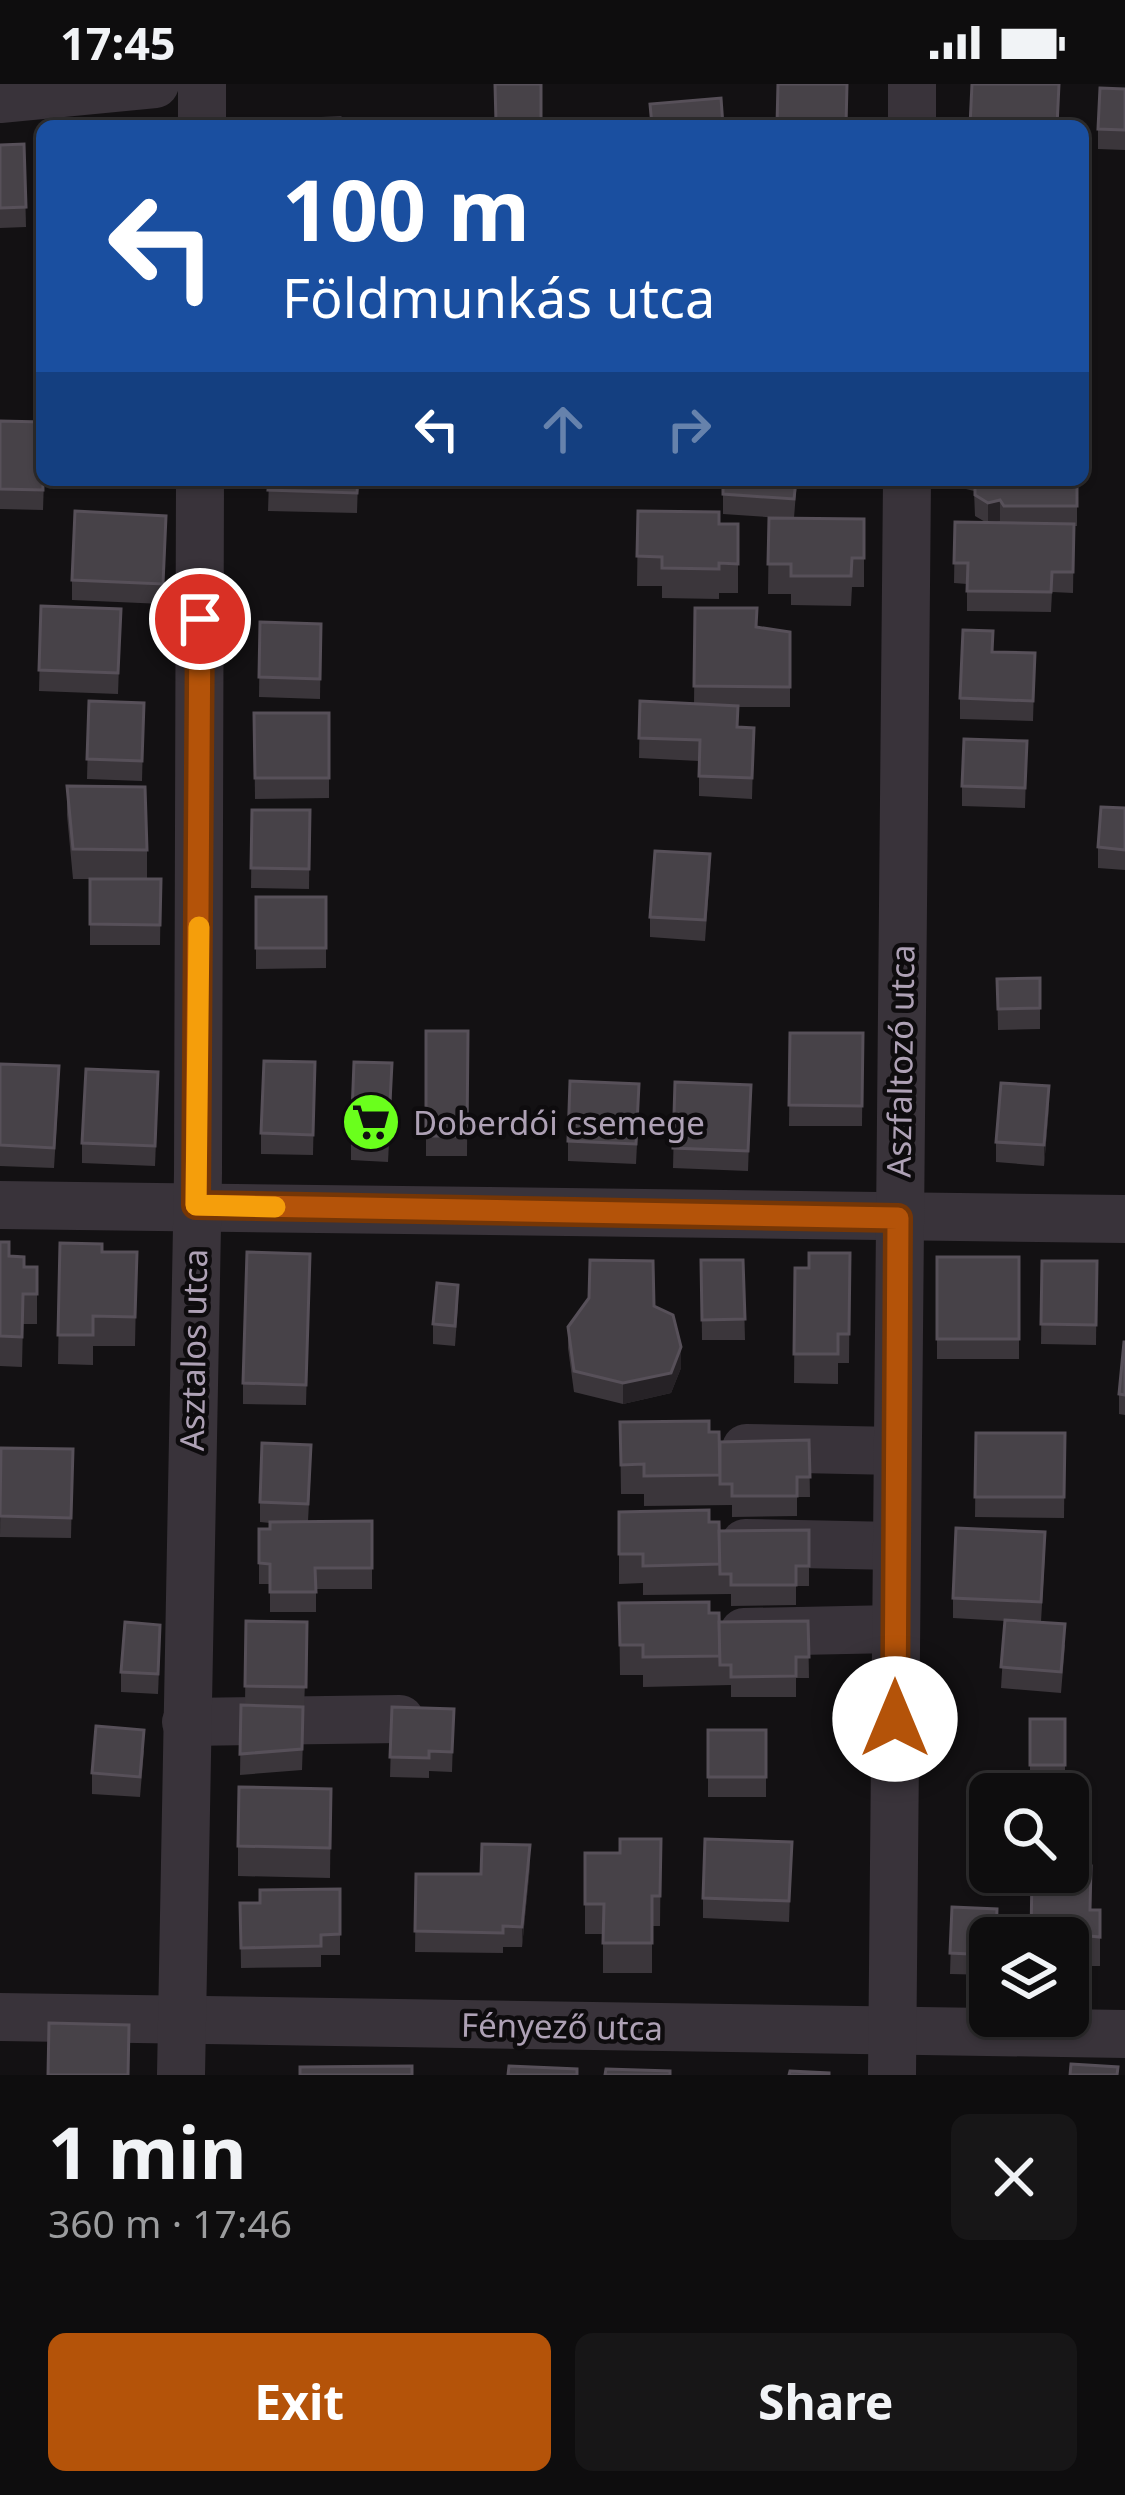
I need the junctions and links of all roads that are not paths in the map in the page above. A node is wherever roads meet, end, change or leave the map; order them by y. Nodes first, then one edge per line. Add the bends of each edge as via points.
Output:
1 (155, 84) edge
2 (202, 84) edge
3 (912, 84) edge
4 (0, 99) edge
5 (202, 120) edge
6 (911, 120) edge
7 (200, 486) edge
8 (907, 486) edge
9 (0, 1205) edge
10 (196, 1205) junction
11 (898, 1218) junction
12 (1125, 1219) edge
13 (737, 1448) edge
14 (897, 1451) junction
15 (728, 1543) edge
16 (896, 1546) junction
17 (895, 1629) junction
18 (727, 1632) edge
19 (400, 1719) edge
20 (186, 1722) junction
21 (0, 2018) edge
22 (182, 2019) junction
23 (1125, 2034) edge
24 (892, 2054) edge
25 (182, 2075) edge

1 - 4 street
2 - 5 street
3 - 6 street
7 - 10 street, Asztalos utca
8 - 11 street, Aszfaltozó utca
9 - 10 street
10 - 11 street
10 - 20 street, Asztalos utca
11 - 12 street
11 - 14 street, Aszfaltozó utca
13 - 14 street
14 - 16 street, Aszfaltozó utca
15 - 16 street
16 - 17 street, Aszfaltozó utca
17 - 18 street
17 - 24 street, Aszfaltozó utca
19 - 20 street
20 - 22 street, Asztalos utca
21 - 22 street, Fényező utca
22 - 24 street, Fényező utca
22 - 25 street, Asztalos utca
23 - 24 street, Fényező utca

